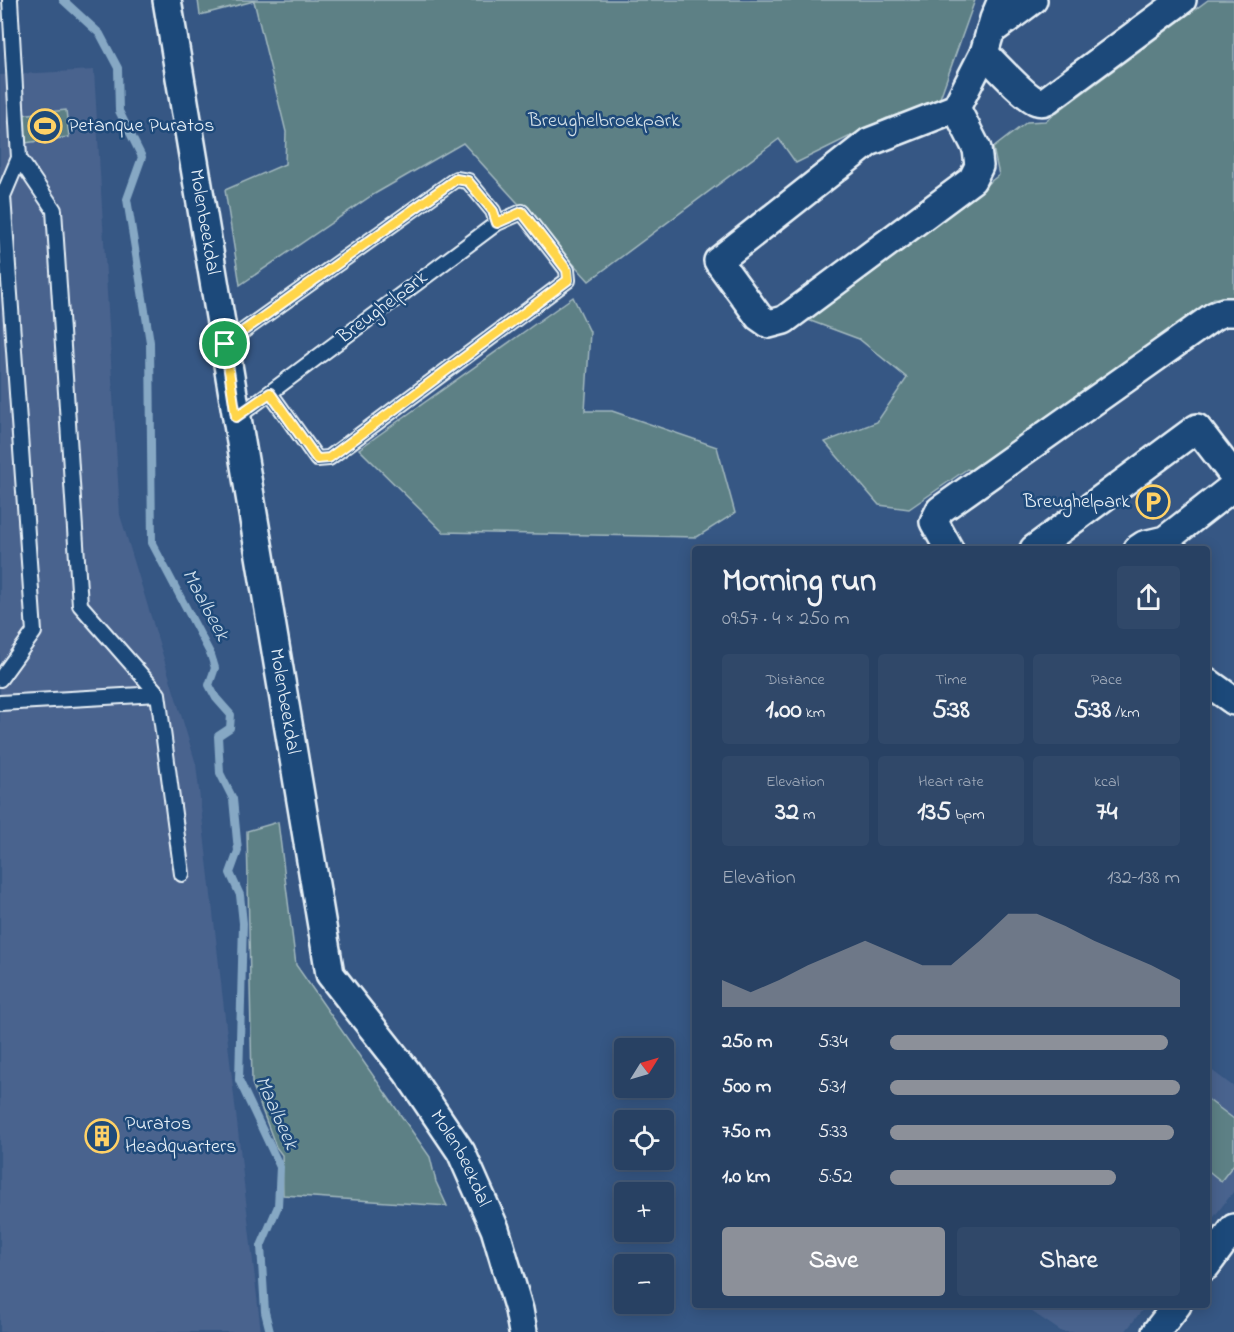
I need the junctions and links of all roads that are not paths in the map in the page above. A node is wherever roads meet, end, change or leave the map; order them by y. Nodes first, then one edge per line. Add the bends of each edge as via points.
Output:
1 (10, 0) edge
2 (1002, 0) edge
3 (1033, 0) edge
4 (1182, 0) edge
5 (169, 10) edge
6 (987, 42) junction
7 (956, 108) junction
8 (19, 159) junction
9 (497, 223) junction
10 (1234, 312) edge
11 (225, 344) junction
12 (270, 393) junction
13 (236, 417) junction
14 (1234, 476) edge
15 (1234, 486) edge
16 (947, 546) edge
17 (1039, 546) edge
18 (1142, 546) edge
19 (0, 679) edge
20 (1210, 684) edge
21 (158, 694) junction
22 (1234, 701) edge
23 (0, 703) edge
24 (182, 874) dead end
25 (1234, 1228) edge
26 (1210, 1261) edge
27 (1176, 1308) edge
28 (1166, 1330) edge
29 (523, 1332) edge

1 - 8 lane
2 - 6 street
3 - 6 street
4 - 6 street via 1041,102 1016,84
5 - 11 street, Molenbeekdal
6 - 7 street
7 - 7 street via 870,142 718,261 759,317 770,324 784,320 972,180 979,166 977,149
8 - 19 lane via 3,196 34,632
8 - 21 lane via 54,210 80,605
9 - 11 lane via 493,211 468,181 456,179
9 - 12 lane, Breughelpark
9 - 12 lane, Breughelpark via 522,212 567,270 568,280 329,458 317,459
10 - 16 street via 1214,316 940,510 934,522
11 - 13 street, Molenbeekdal
12 - 13 lane, Breughelpark
13 - 29 street, Molenbeekdal via 330,974 407,1072 461,1152 495,1229
14 - 17 street via 1197,428
15 - 18 street via 1165,540
20 - 22 street
21 - 23 lane
21 - 24 lane
25 - 26 street
27 - 28 street

